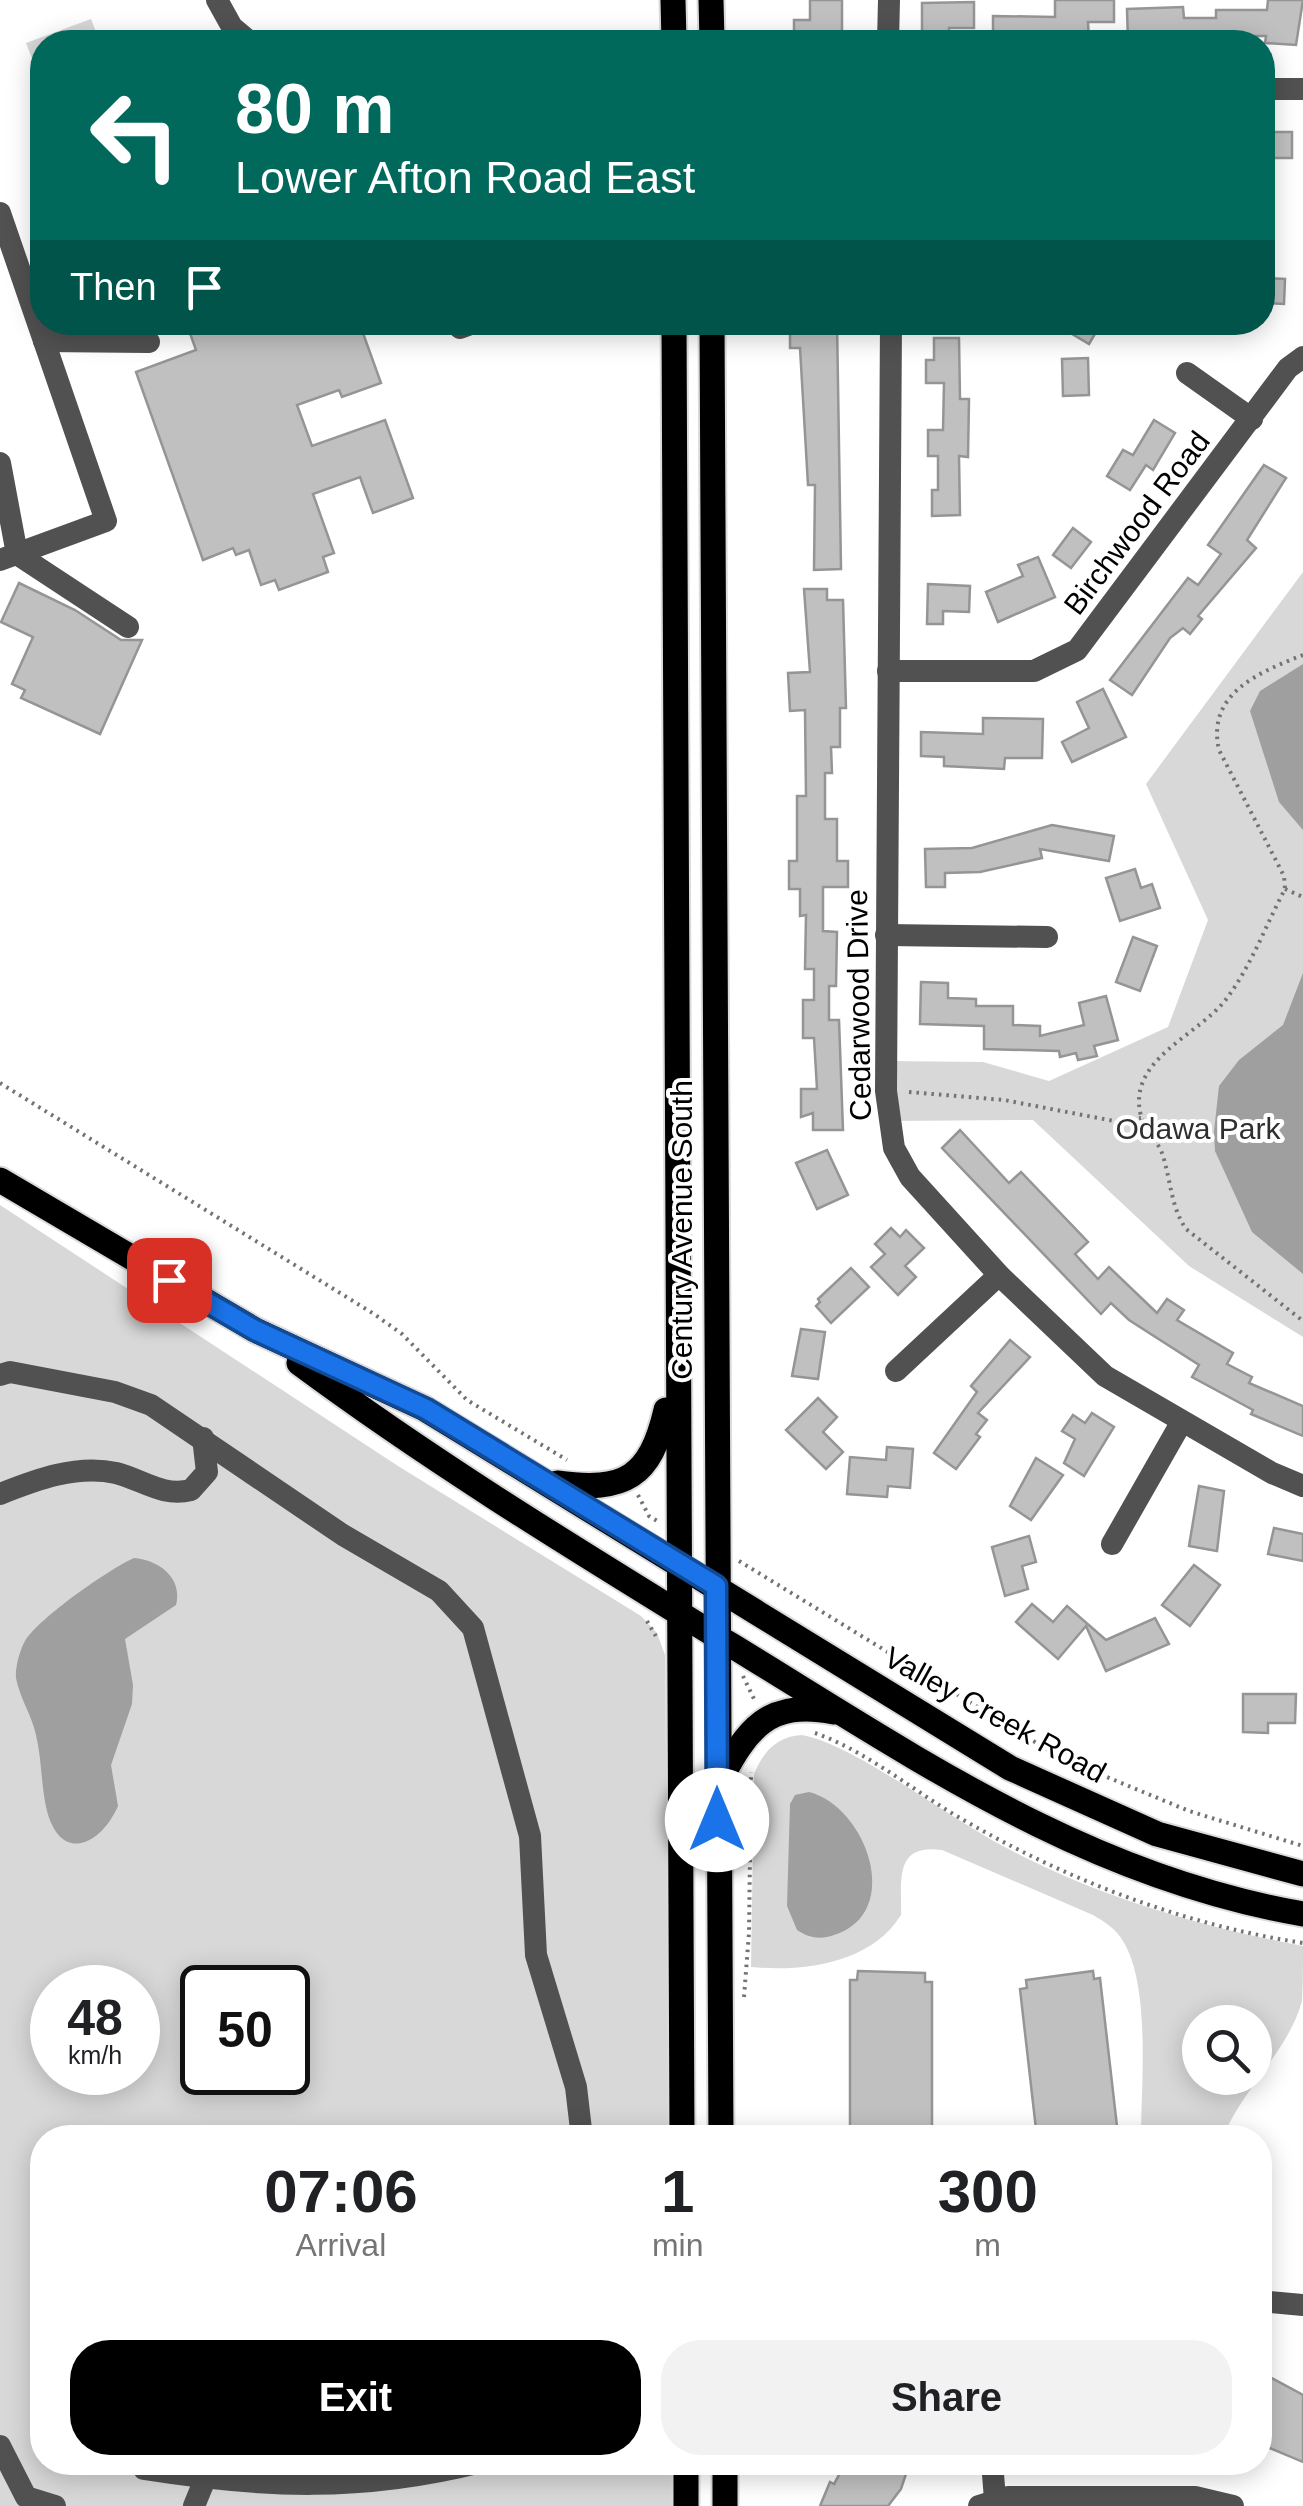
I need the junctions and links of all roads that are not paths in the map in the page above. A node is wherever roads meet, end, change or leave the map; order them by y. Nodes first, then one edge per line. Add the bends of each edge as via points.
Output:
1 (217, 0) edge
2 (674, 0) edge
3 (712, 0) edge
4 (888, 0) edge
5 (236, 30) edge
6 (674, 30) edge
7 (712, 30) edge
8 (888, 30) edge
9 (1275, 89) edge
10 (1303, 89) edge
11 (0, 213) edge
12 (30, 300) edge
13 (42, 335) edge
14 (674, 335) edge
15 (712, 335) edge
16 (890, 335) edge
17 (44, 341) junction
18 (148, 342) dead end
19 (1303, 357) edge
20 (1188, 373) dead end
21 (1252, 419) junction
22 (0, 463) edge
23 (9, 556) edge
24 (128, 627) dead end
25 (888, 670) junction
26 (886, 935) junction
27 (1047, 937) dead end
28 (0, 1180) edge
29 (999, 1274) junction
30 (255, 1330) junction
31 (676, 1366) junction
32 (3, 1371) edge
33 (896, 1371) dead end
34 (1181, 1422) junction
35 (203, 1438) junction
36 (545, 1482) junction
37 (1303, 1486) edge
38 (0, 1494) edge
39 (1112, 1544) dead end
40 (677, 1562) junction
41 (716, 1586) junction
42 (678, 1612) junction
43 (716, 1636) junction
44 (845, 1715) junction
45 (717, 1786) junction
46 (1303, 1874) edge
47 (1303, 1914) edge
48 (580, 2125) edge
49 (682, 2125) edge
50 (721, 2125) edge
51 (1272, 2303) edge
52 (1303, 2306) edge
53 (0, 2446) edge
54 (181, 2475) edge
55 (430, 2475) edge
56 (686, 2475) edge
57 (725, 2475) edge
58 (990, 2475) edge
59 (205, 2479) junction
60 (320, 2496) edge
61 (987, 2503) edge
62 (55, 2506) edge
63 (194, 2506) edge
64 (686, 2506) edge
65 (725, 2506) edge
66 (1233, 2506) edge

1 - 5 street
2 - 6 main road
3 - 7 main road
4 - 8 street
9 - 10 street
11 - 12 street
13 - 17 street
14 - 31 main road, Century Avenue South
15 - 41 main road, Century Avenue South
16 - 25 street, Cedarwood Drive
17 - 18 street
17 - 23 street via 106,520
19 - 21 street, Birchwood Road
20 - 21 street, Birchwood Road
21 - 25 street, Birchwood Road via 1077,650 1034,672
22 - 23 street
23 - 24 street
25 - 26 street, Cedarwood Drive
26 - 27 street
26 - 29 street, Cedarwood Drive via 886,1091 894,1148 910,1177
28 - 30 main road
29 - 33 street
29 - 34 street, Cedarwood Drive via 1079,1355
30 - 36 main road, Valley Creek Road via 426,1409
30 - 42 main road via 400,1438
31 - 36 main road via 658,1445 644,1467 598,1488
31 - 40 main road, Century Avenue South
32 - 35 street via 115,1392 151,1405
34 - 37 street, Cedarwood Drive
34 - 39 street
35 - 38 street via 207,1472 191,1490 167,1493 91,1470
35 - 48 street via 343,1535 439,1591 473,1628 530,1836 536,1955 576,2086
36 - 40 main road, Valley Creek Road
40 - 41 main road, Valley Creek Road
40 - 42 main road, Century Avenue South
41 - 43 main road, Century Avenue South
41 - 46 main road, Valley Creek Road via 966,1742 1074,1800 1188,1844
42 - 43 main road
42 - 49 main road, Century Avenue South
43 - 44 main road
43 - 45 main road, Century Avenue South
44 - 45 main road via 804,1709 771,1715 746,1734
44 - 47 main road via 1078,1847 1202,1891
45 - 50 main road, Century Avenue South
51 - 52 street
53 - 62 street via 26,2496
54 - 59 street
55 - 60 street
56 - 64 main road
57 - 65 main road
58 - 61 street
59 - 60 street
59 - 63 street
61 - 66 street via 1194,2497

